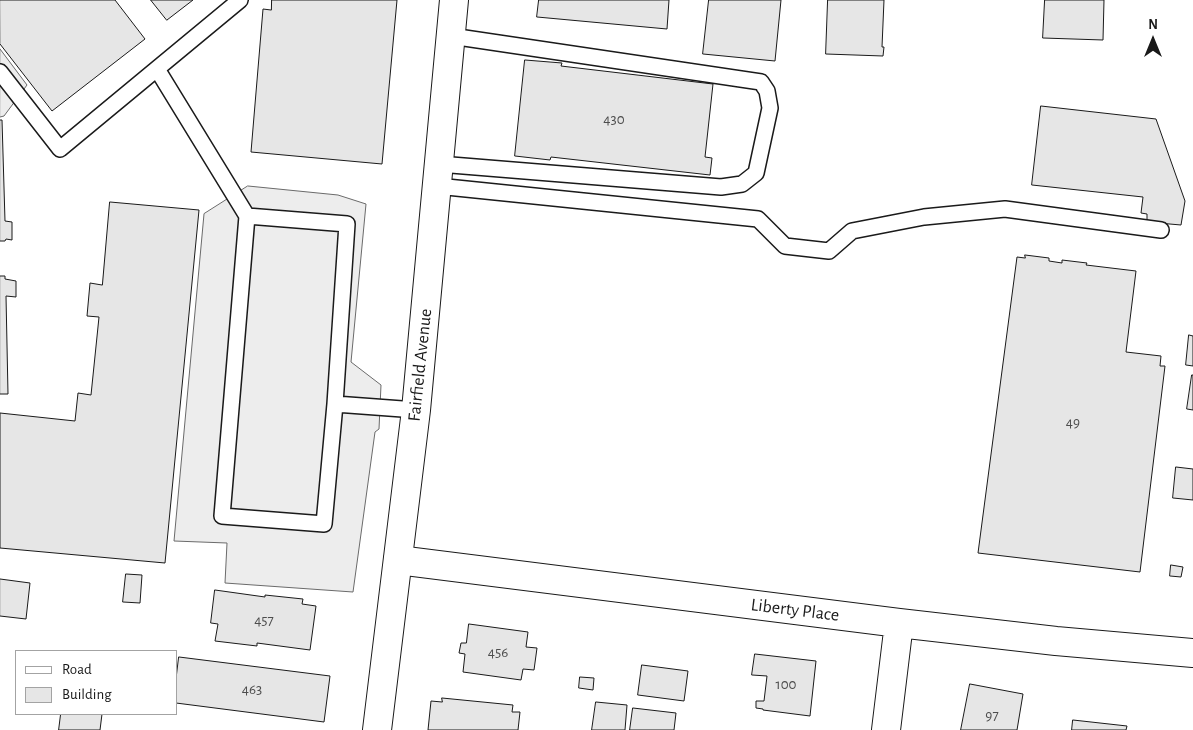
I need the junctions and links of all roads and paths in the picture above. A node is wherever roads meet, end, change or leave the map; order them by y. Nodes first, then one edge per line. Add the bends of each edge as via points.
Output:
1 (240, 0) edge
2 (454, 0) edge
3 (451, 36) junction
4 (158, 69) junction
5 (0, 72) edge
6 (438, 175) junction
7 (247, 216) junction
8 (1161, 230) dead end
9 (335, 404) junction
10 (416, 410) junction
11 (398, 560) junction
12 (900, 623) junction
13 (1193, 653) edge
14 (377, 730) edge
15 (886, 730) edge

1 - 4 lane
2 - 3 street, Fairfield Avenue
3 - 6 street, Fairfield Avenue
3 - 6 lane via 761,82 767,91 770,108 756,173 742,184 721,187
4 - 5 lane via 60,149
4 - 7 lane
6 - 8 lane via 758,220 785,246 829,251 852,231 924,217 1005,209
6 - 10 street, Fairfield Avenue
7 - 9 lane via 347,224
7 - 9 lane via 222,516 324,524
9 - 10 lane
10 - 11 street, Fairfield Avenue
11 - 12 street, Liberty Place
11 - 14 street, Fairfield Avenue
12 - 13 street, Liberty Place
12 - 15 street

